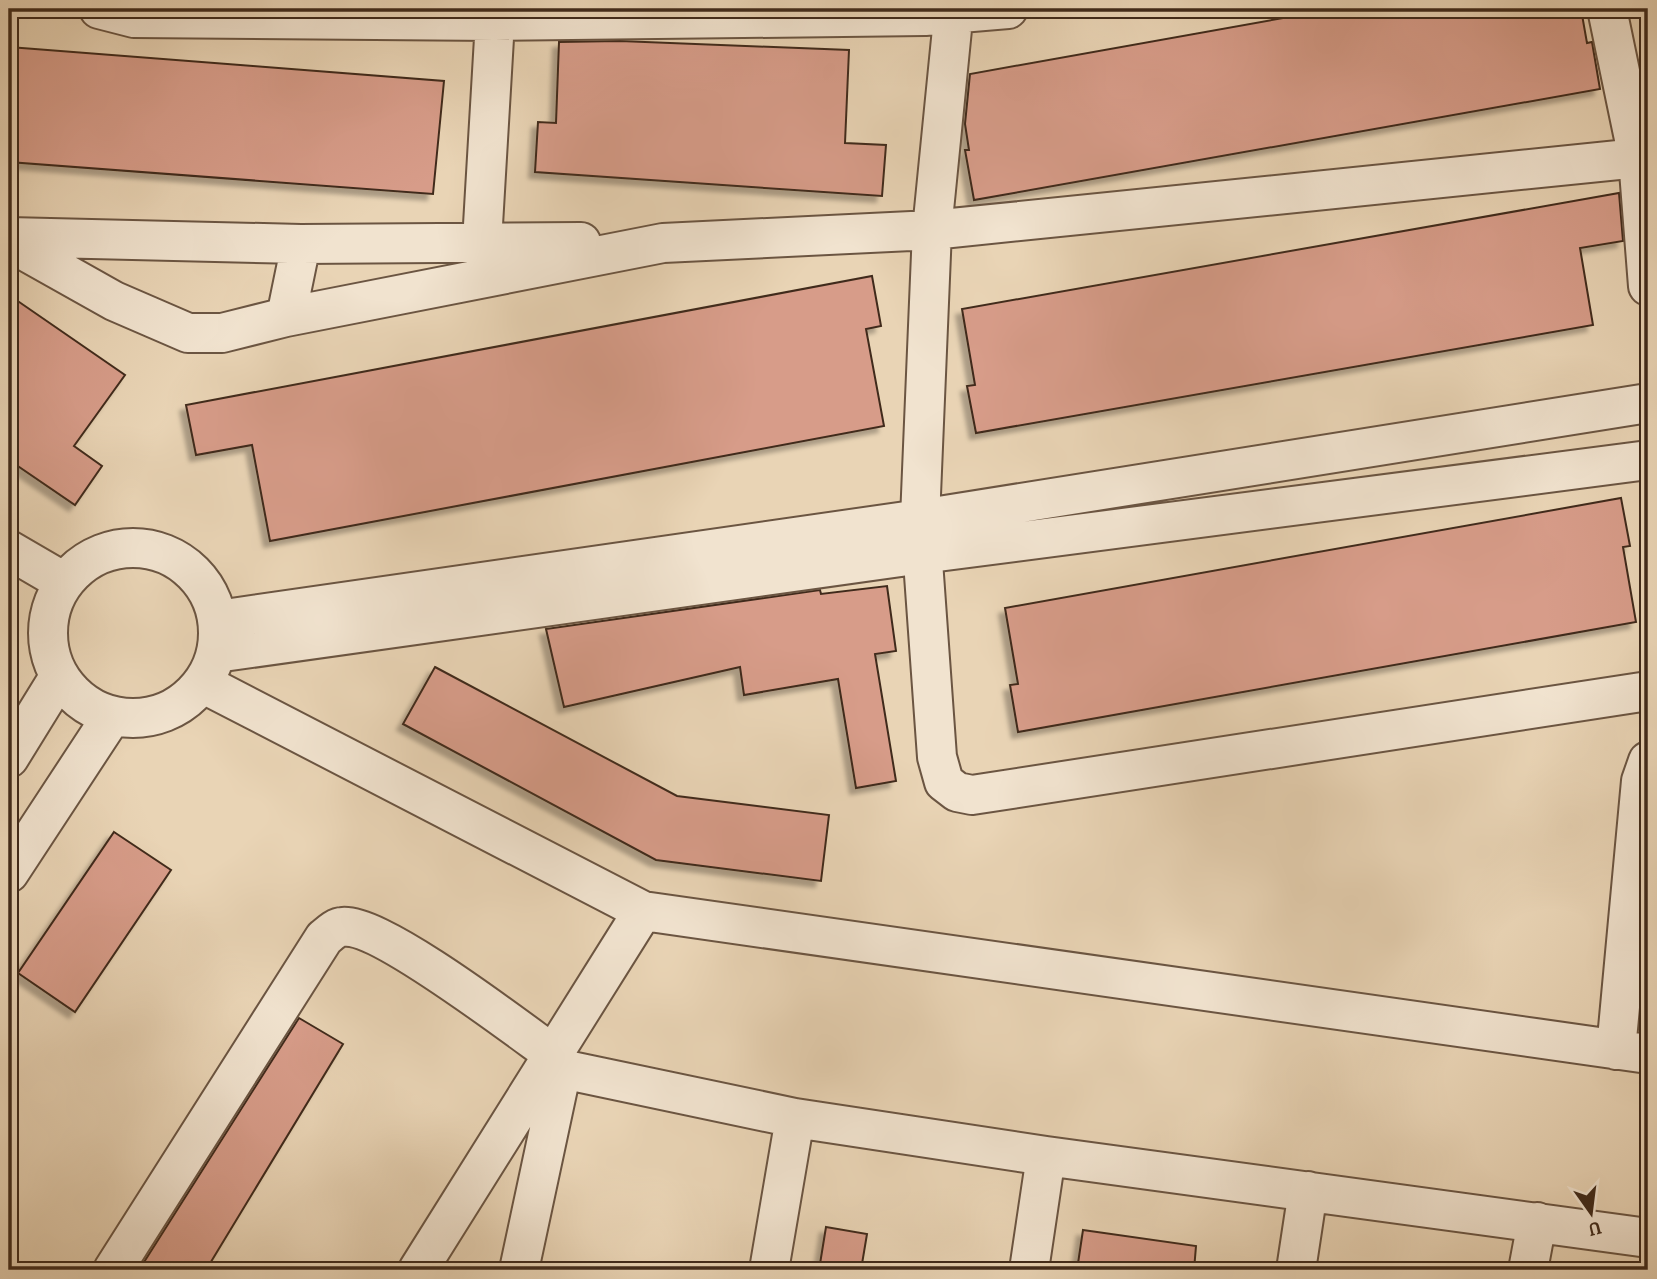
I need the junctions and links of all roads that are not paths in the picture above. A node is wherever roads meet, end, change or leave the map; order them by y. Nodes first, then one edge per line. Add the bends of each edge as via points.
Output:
1 (99, 9) edge
2 (1008, 9) edge
3 (1607, 9) edge
4 (954, 12) edge
5 (495, 21) junction
6 (1643, 158) edge
7 (932, 230) junction
8 (9, 239) edge
9 (482, 242) junction
10 (663, 243) junction
11 (301, 244) junction
12 (1648, 286) edge
13 (286, 317) junction
14 (1648, 403) edge
15 (1648, 460) edge
16 (921, 536) junction
17 (9, 551) edge
18 (64, 582) junction
19 (212, 652) junction
20 (59, 677) junction
21 (1648, 691) edge
22 (112, 716) junction
23 (9, 758) edge
24 (1648, 761) edge
25 (9, 873) edge
26 (643, 911) junction
27 (1632, 1052) edge
28 (558, 1062) junction
29 (795, 1118) junction
30 (1046, 1156) junction
31 (1308, 1191) junction
32 (1537, 1222) junction
33 (1648, 1238) edge
34 (113, 1270) edge
35 (418, 1270) edge
36 (519, 1270) edge
37 (769, 1270) edge
38 (1029, 1270) edge
39 (1296, 1270) edge
40 (1528, 1270) edge

1 - 5 street via 134,18
2 - 4 street
3 - 6 street
4 - 5 street
4 - 7 street
5 - 9 street
6 - 7 street
6 - 12 street
7 - 10 street
7 - 16 street
8 - 11 street
8 - 13 street via 114,301 188,333 222,333
9 - 10 street
9 - 11 street
10 - 13 street
11 - 13 street
14 - 16 street
15 - 16 street
16 - 19 street
16 - 21 street via 937,757 944,782 957,792 972,795
17 - 18 street
18 - 19 street via 89,559 120,548 154,550 184,564 207,589
18 - 20 street via 49,612 48,646
19 - 22 street via 177,706 146,718
19 - 26 street
20 - 22 street via 82,701
20 - 23 street
22 - 25 street
24 - 27 street via 1641,781
26 - 27 street
26 - 28 street
28 - 29 street
28 - 34 street via 445,976 362,929 341,926 324,937
28 - 35 street
28 - 36 street
29 - 30 street
29 - 37 street
30 - 31 street
30 - 38 street
31 - 32 street
31 - 39 street
32 - 33 street
32 - 40 street

